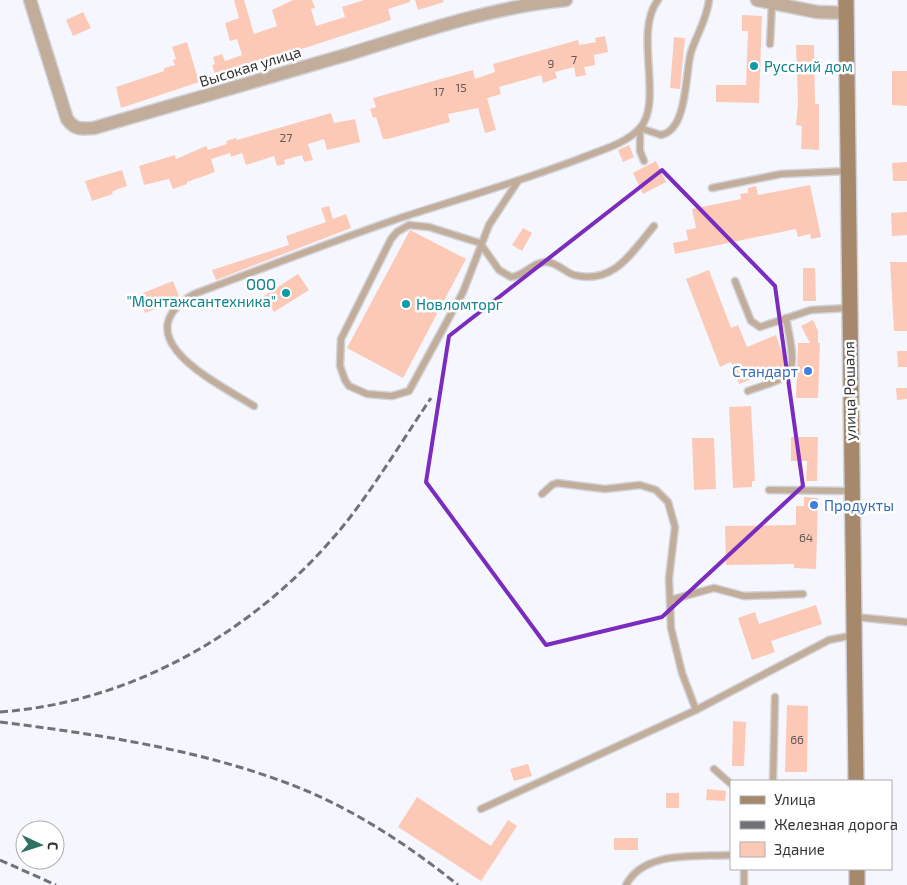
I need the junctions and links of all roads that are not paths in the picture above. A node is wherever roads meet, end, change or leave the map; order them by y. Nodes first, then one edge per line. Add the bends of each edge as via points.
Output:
1 (30, 0) edge
2 (566, 0) edge
3 (658, 0) edge
4 (709, 0) edge
5 (757, 0) edge
6 (772, 3) junction
7 (846, 6) edge
8 (770, 44) dead end
9 (640, 128) junction
10 (644, 161) dead end
11 (848, 171) junction
12 (518, 181) junction
13 (712, 188) dead end
14 (654, 226) dead end
15 (480, 243) junction
16 (735, 281) dead end
17 (848, 308) junction
18 (786, 318) junction
19 (748, 391) dead end
20 (254, 406) dead end
21 (769, 490) dead end
22 (851, 491) junction
23 (542, 494) dead end
24 (803, 594) dead end
25 (670, 600) junction
26 (854, 617) junction
27 (907, 622) edge
28 (854, 635) junction
29 (775, 697) dead end
30 (696, 710) junction
31 (714, 769) dead end
32 (773, 780) edge
33 (856, 780) edge
34 (730, 783) edge
35 (481, 809) dead end
36 (730, 855) edge
37 (744, 870) edge
38 (857, 870) edge
39 (626, 885) edge
40 (744, 885) edge
41 (857, 885) edge

1 - 2 street, Высокая улица via 67,119 80,130 186,102 440,26 519,7
3 - 9 lane via 649,21 648,106
4 - 9 lane via 692,50 676,126 661,135
5 - 6 street
6 - 7 street via 817,12
6 - 8 lane
7 - 11 main road, улица Рошаля
9 - 10 lane via 640,150
9 - 12 lane via 599,151
11 - 13 lane via 781,174
11 - 17 main road, улица Рошаля
12 - 15 lane via 496,212
12 - 20 lane via 358,233 194,294 175,307 167,321 170,340 182,358
14 - 15 lane via 616,270 592,276 573,274 555,264 543,262 520,275 507,276
15 - 15 lane via 463,292 409,391 383,397 350,386 340,366 341,338 396,232 409,225 420,225
16 - 18 lane via 754,325 765,326
17 - 18 lane via 811,310
17 - 22 main road, улица Рошаля
18 - 19 lane via 792,362 790,372
21 - 22 lane
22 - 26 main road, улица Рошаля
23 - 25 lane via 552,484 562,483 605,488 640,485 662,495 672,511 675,526
24 - 25 lane via 754,596 714,588
25 - 30 lane via 675,648
26 - 27 lane
26 - 28 main road, улица Рошаля
28 - 30 lane via 830,640
28 - 33 main road, улица Рошаля
29 - 32 lane
30 - 35 lane
31 - 34 lane
36 - 39 lane via 654,862 637,871
37 - 40 lane
38 - 41 main road

